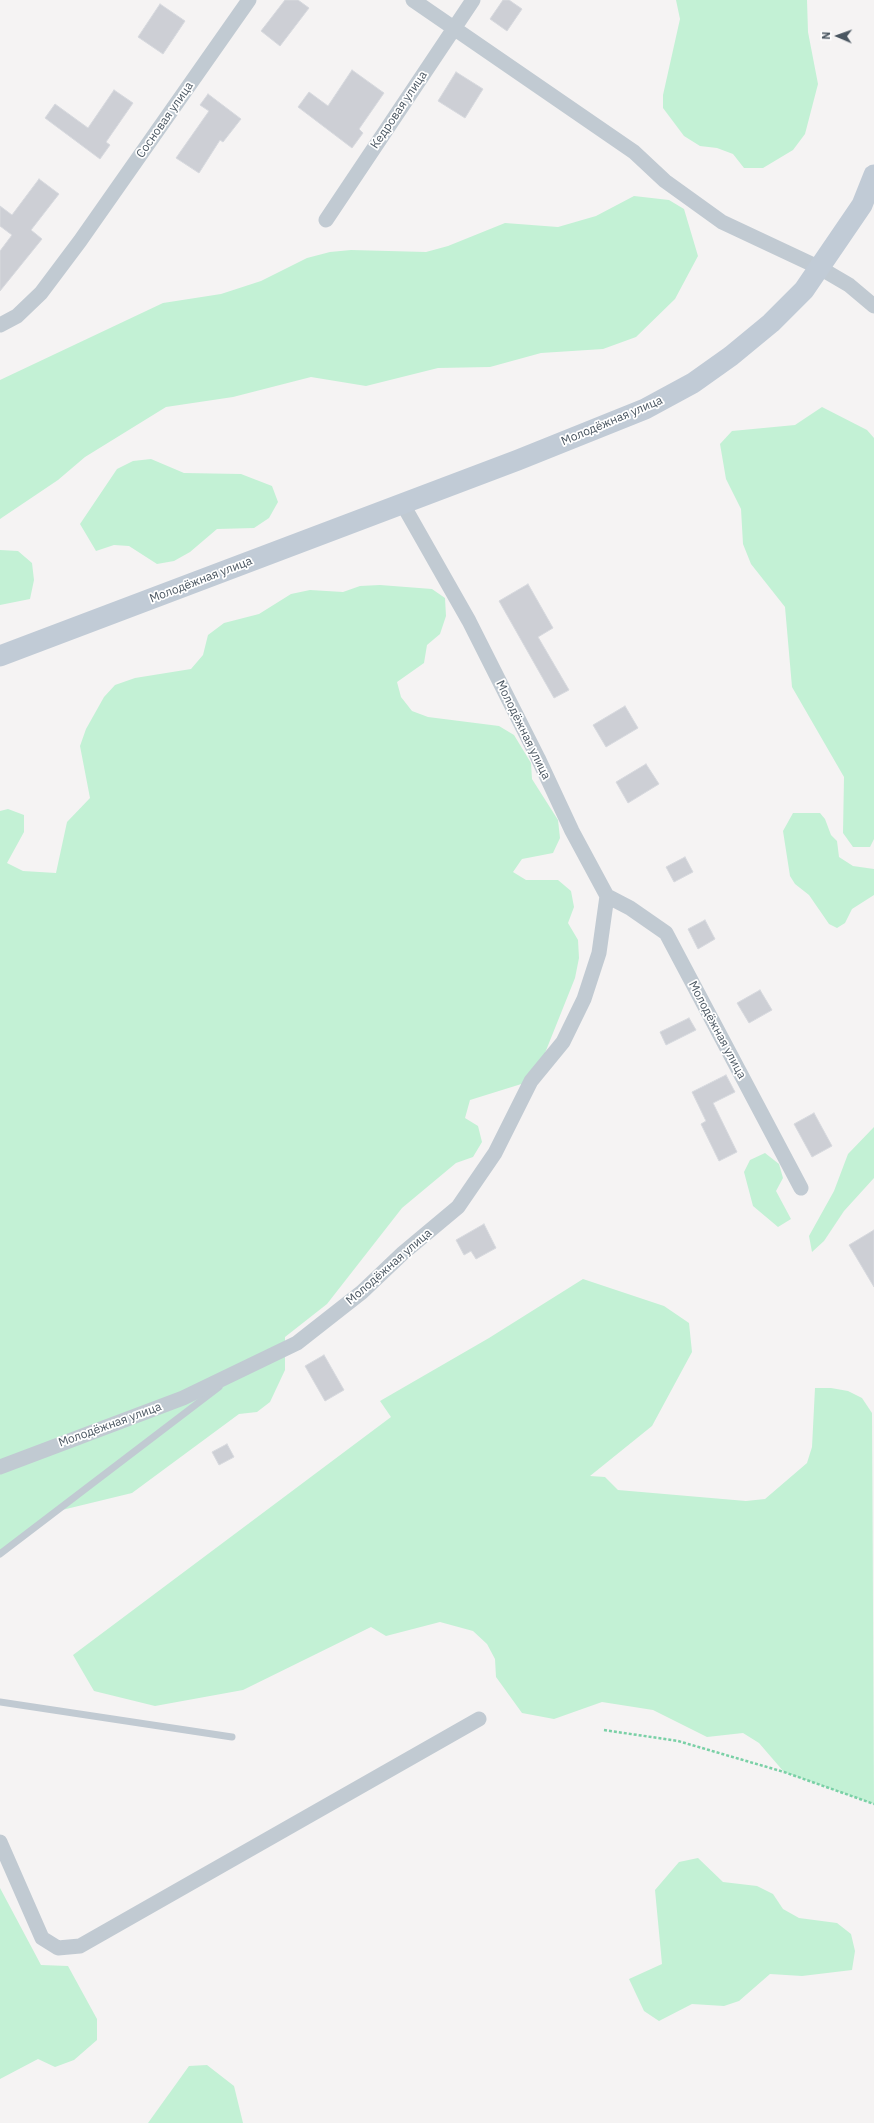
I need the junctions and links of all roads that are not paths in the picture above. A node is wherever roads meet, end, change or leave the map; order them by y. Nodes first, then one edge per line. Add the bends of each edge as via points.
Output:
1 (249, 0) edge
2 (413, 0) edge
3 (473, 0) edge
4 (454, 29) junction
5 (874, 175) edge
6 (326, 220) dead end
7 (820, 268) junction
8 (874, 306) edge
9 (0, 325) edge
10 (402, 503) junction
11 (0, 656) edge
12 (607, 896) junction
13 (801, 1188) dead end
14 (243, 1369) junction
15 (0, 1467) edge
16 (0, 1554) edge
17 (0, 1702) edge
18 (479, 1719) dead end
19 (232, 1737) dead end
20 (0, 1842) edge

1 - 9 street, Сосновая улица via 41,293 17,316
2 - 4 street
3 - 4 street, Кедровая улица
4 - 6 street, Кедровая улица
4 - 7 street via 634,152 665,181 722,222
5 - 7 street, Молодёжная улица via 862,205
7 - 8 street via 849,285
7 - 10 street, Молодёжная улица via 804,290 771,323 693,383 646,409
10 - 11 street, Молодёжная улица
10 - 12 street, Молодёжная улица via 469,621 572,831
12 - 13 street, Молодёжная улица via 630,908 666,933
12 - 14 street, Молодёжная улица via 599,953 584,999 563,1042 531,1081 496,1153 458,1207 403,1253 362,1292 297,1342
14 - 15 street, Молодёжная улица via 183,1398
14 - 16 lane
17 - 19 lane
18 - 20 street via 80,1946 58,1948 42,1938

